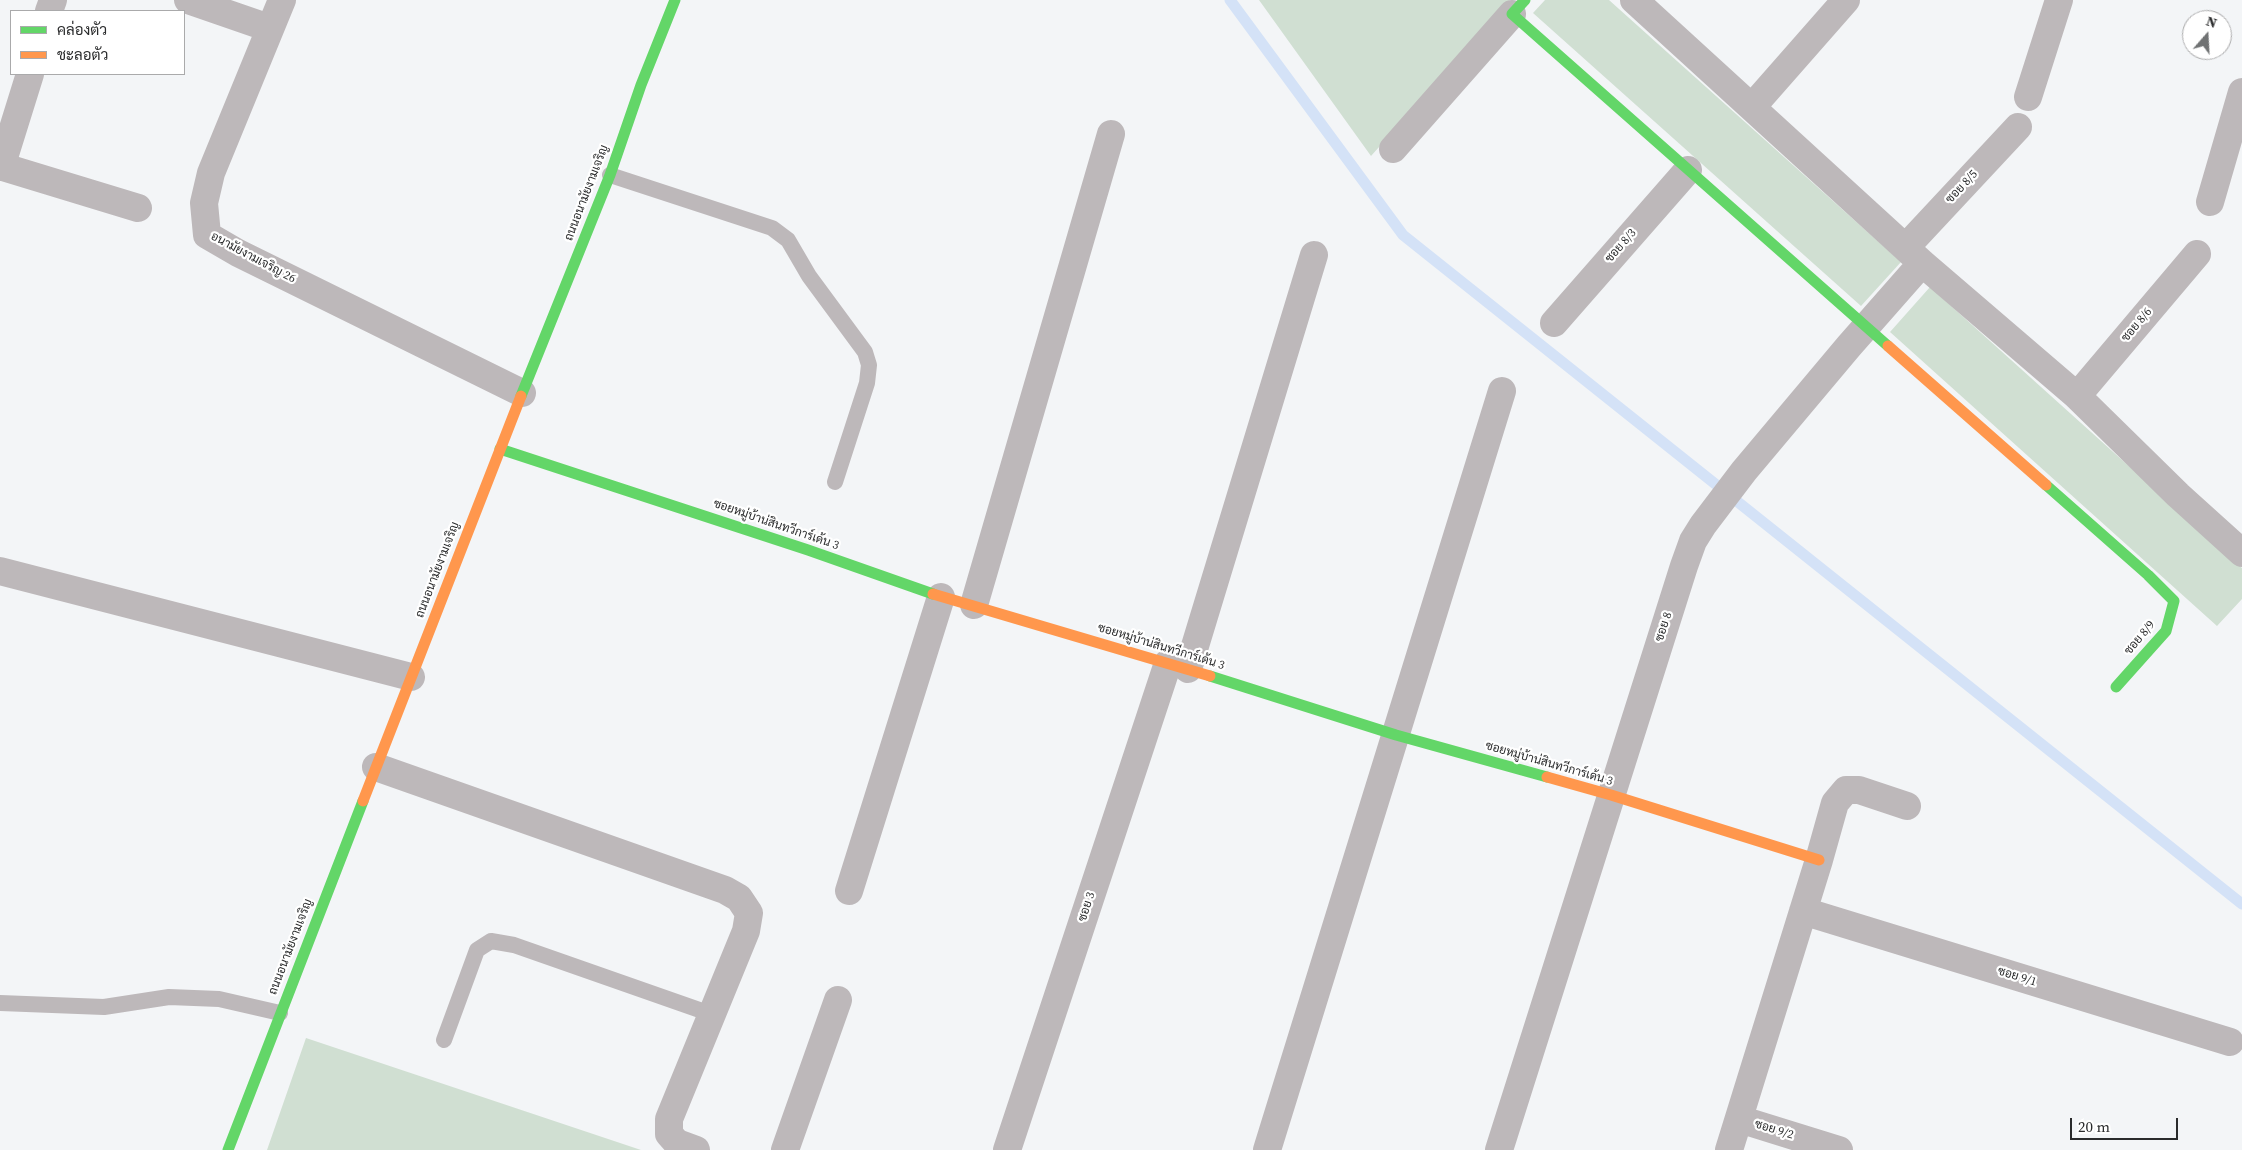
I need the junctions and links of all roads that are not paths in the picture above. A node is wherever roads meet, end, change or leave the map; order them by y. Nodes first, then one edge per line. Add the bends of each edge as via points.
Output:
1 (188, 0) edge
2 (282, 0) edge
3 (675, 0) edge
4 (1634, 0) edge
5 (1846, 0) edge
6 (2059, 0) edge
7 (1519, 7) edge
8 (270, 28) junction
9 (30, 75) edge
10 (2242, 92) edge
11 (2028, 97) dead end
12 (1752, 108) junction
13 (2018, 127) dead end
14 (1110, 134) dead end
15 (1393, 149) dead end
16 (1, 167) edge
17 (1688, 170) junction
18 (610, 175) junction
19 (2210, 202) dead end
20 (138, 208) dead end
21 (2197, 254) dead end
22 (1314, 255) dead end
23 (1914, 255) junction
24 (1554, 323) dead end
25 (1866, 326) junction
26 (1502, 391) dead end
27 (522, 393) junction
28 (2077, 396) junction
29 (500, 449) junction
30 (835, 482) dead end
31 (2241, 550) edge
32 (0, 571) edge
33 (941, 597) junction
34 (974, 605) junction
35 (1178, 666) junction
36 (411, 677) junction
37 (2116, 687) dead end
38 (1396, 735) junction
39 (376, 767) junction
40 (1611, 795) junction
41 (1907, 806) dead end
42 (1819, 860) junction
43 (849, 891) dead end
44 (1803, 911) junction
45 (838, 1000) dead end
46 (0, 1003) edge
47 (280, 1012) junction
48 (711, 1014) junction
49 (444, 1040) dead end
50 (2230, 1042) dead end
51 (1739, 1119) junction
52 (228, 1150) edge
53 (696, 1150) edge
54 (785, 1150) edge
55 (1007, 1150) edge
56 (1267, 1150) edge
57 (1499, 1150) edge
58 (1729, 1150) edge
59 (1839, 1150) edge

1 - 8 street
2 - 8 street, อนามัยงามเจริญ 26
3 - 18 street, ถนนอนามัยงามเจริญ
4 - 12 street
5 - 12 street
6 - 11 street
7 - 15 street
7 - 17 street
8 - 27 street, อนามัยงามเจริญ 26 via 211,173 204,203 207,235
9 - 16 street
10 - 19 street
12 - 23 street
13 - 23 street, ซอย 8/5
14 - 34 street
16 - 20 street
17 - 24 street, ซอย 8/3
17 - 25 street
18 - 27 street, ถนนอนามัยงามเจริญ
18 - 30 lane via 772,228 788,240 809,276 865,352 869,365 867,383
21 - 28 street, ซอย 8/6
22 - 35 street, ซอย 3
23 - 25 street, ซอย 8/5
23 - 28 street
25 - 37 street, ซอย 8/9 via 2174,601 2166,631
25 - 40 street, ซอย 8 via 1744,472 1693,541
26 - 38 street
27 - 29 street, ถนนอนามัยงามเจริญ
28 - 31 street via 2178,495
29 - 33 street, ซอยหมู่บ้าน่สินทวีการ์เด้น 3
29 - 36 street, ถนนอนามัยงามเจริญ
32 - 36 street
33 - 34 street, ซอยหมู่บ้าน่สินทวีการ์เด้น 3
33 - 43 street
34 - 35 street, ซอยหมู่บ้าน่สินทวีการ์เด้น 3
35 - 38 street, ซอยหมู่บ้าน่สินทวีการ์เด้น 3
35 - 55 street, ซอย 3
36 - 39 street, ถนนอนามัยงามเจริญ
38 - 40 street, ซอยหมู่บ้าน่สินทวีการ์เด้น 3
38 - 56 street
39 - 47 street, ถนนอนามัยงามเจริญ
39 - 48 street via 725,890 739,898 750,913 746,932
40 - 42 street, ซอยหมู่บ้าน่สินทวีการ์เด้น 3
40 - 57 street, ซอย 8
41 - 42 street via 1859,790 1846,790 1834,802
42 - 44 street
44 - 50 street, ซอย 9/1
44 - 51 street
45 - 54 street
46 - 47 lane via 104,1007 169,997 219,999
47 - 52 street, ถนนอนามัยงามเจริญ
48 - 49 lane via 514,945 491,941 477,950
48 - 53 street via 669,1119 669,1134 677,1143
51 - 58 street
51 - 59 street, ซอย 9/2

